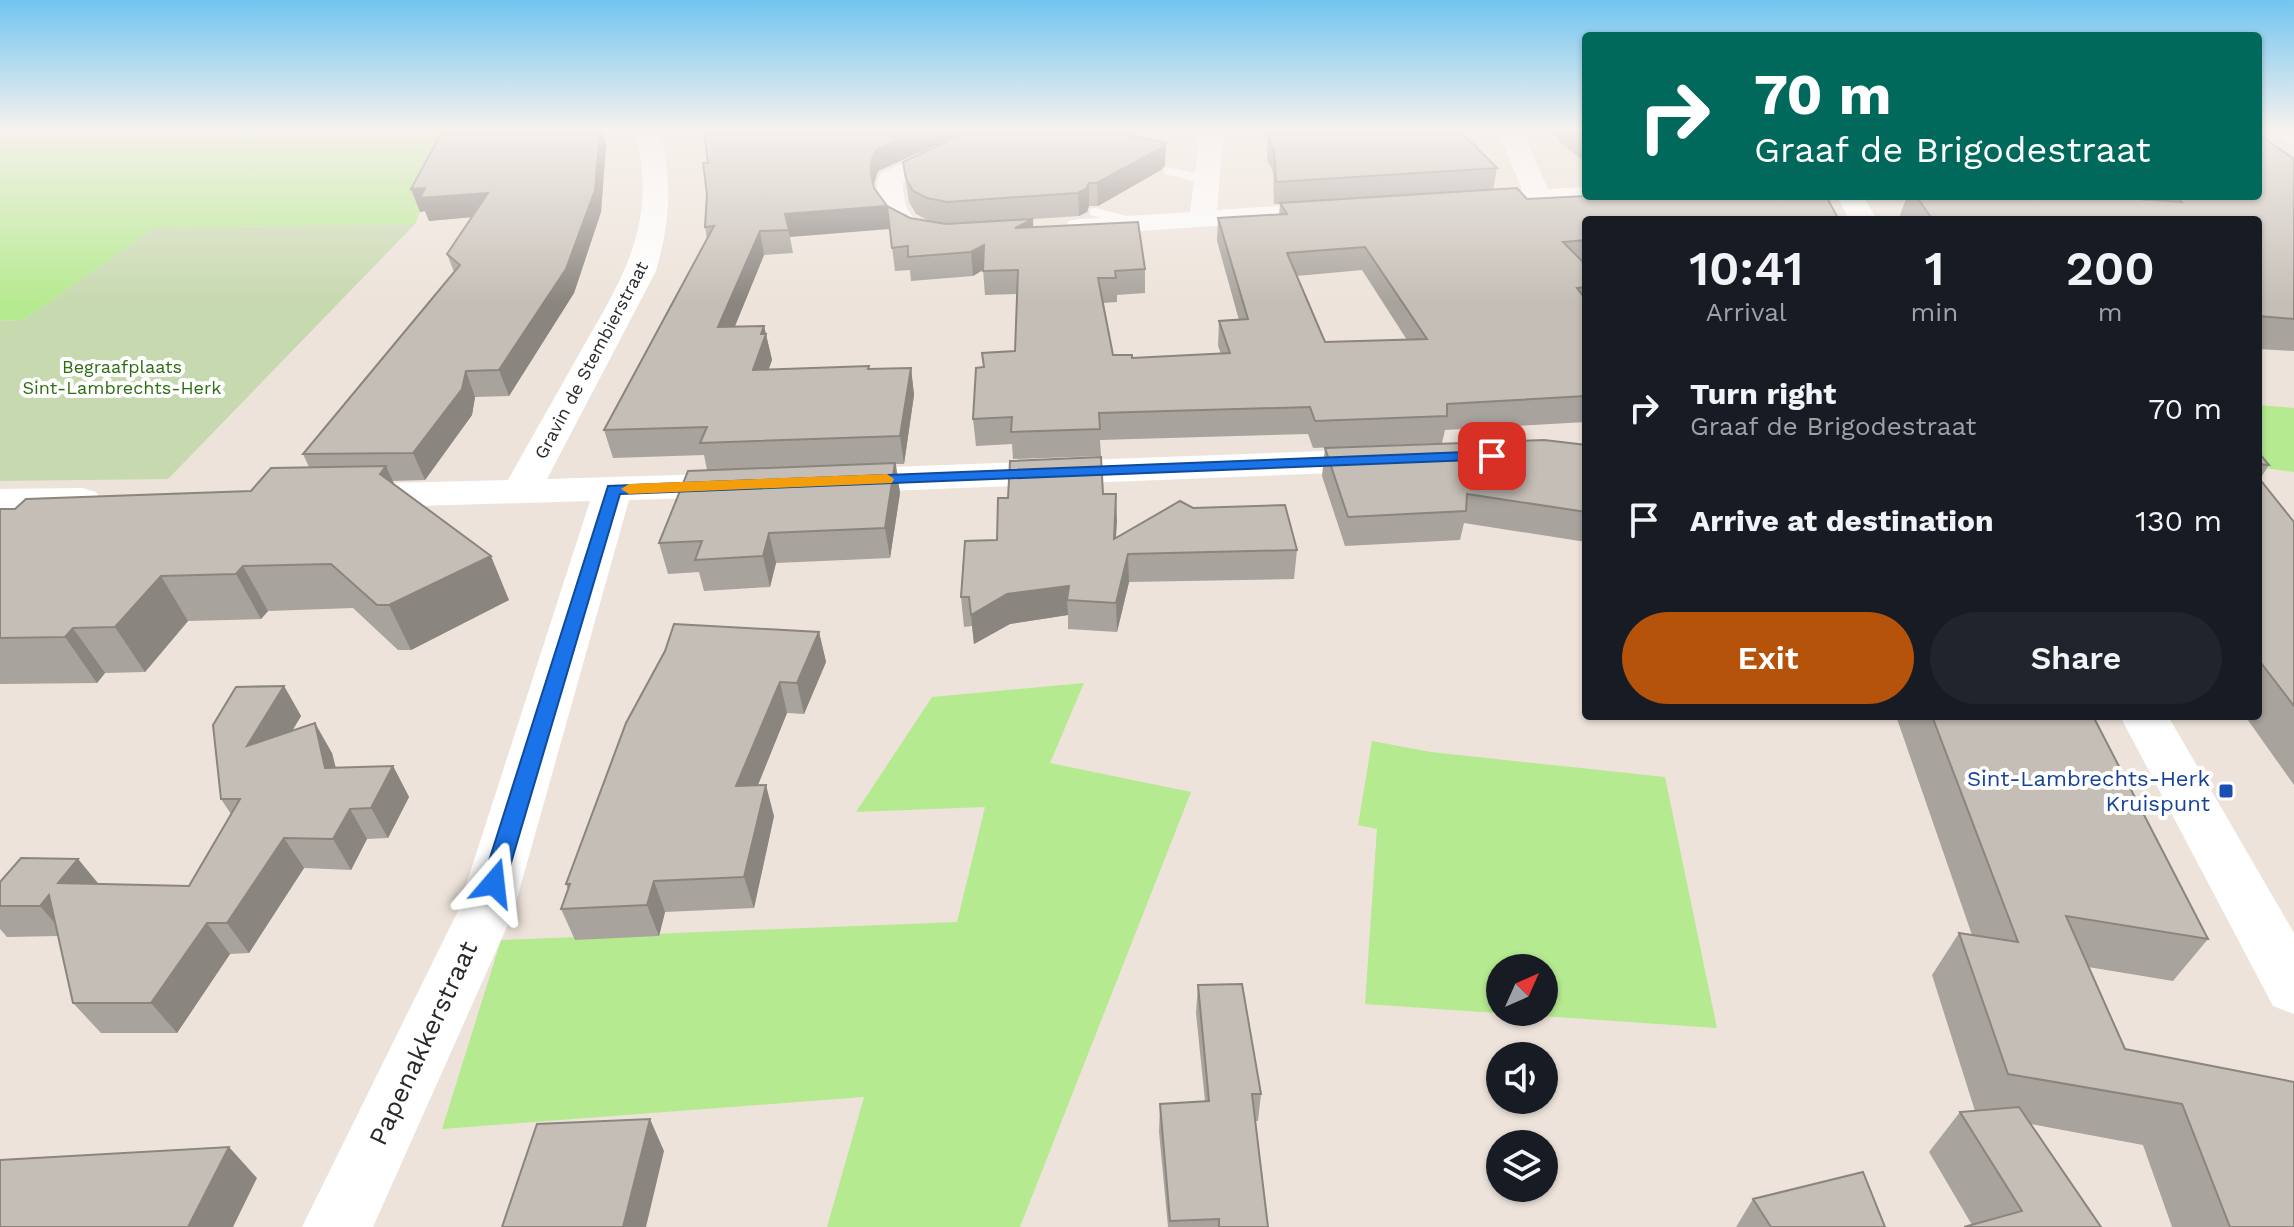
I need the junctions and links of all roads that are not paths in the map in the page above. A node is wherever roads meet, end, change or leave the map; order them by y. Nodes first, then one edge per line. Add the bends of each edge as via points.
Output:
1 (657, 187) edge
2 (889, 187) edge
3 (1206, 187) edge
4 (1534, 187) edge
5 (1582, 195) edge
6 (1538, 197) junction
7 (1442, 203) edge
8 (1363, 208) edge
9 (1095, 212) dead end
10 (1203, 218) junction
11 (1138, 223) junction
12 (1059, 228) edge
13 (965, 235) edge
14 (1411, 459) edge
15 (613, 489) junction
16 (520, 493) junction
17 (315, 496) edge
18 (110, 499) edge
19 (0, 501) edge
20 (2146, 720) edge
21 (2294, 988) edge
22 (337, 1227) edge

1 - 16 street, Gravin de Stembierstraat via 653,234 641,271
2 - 13 street via 897,221 911,231
3 - 10 street
4 - 6 street
5 - 6 street
6 - 7 street
8 - 10 street
9 - 11 lane
10 - 11 street
11 - 12 street
14 - 15 street
15 - 16 street
15 - 22 street, Papenakkerstraat via 485,913
16 - 17 street
18 - 19 street
20 - 21 street

